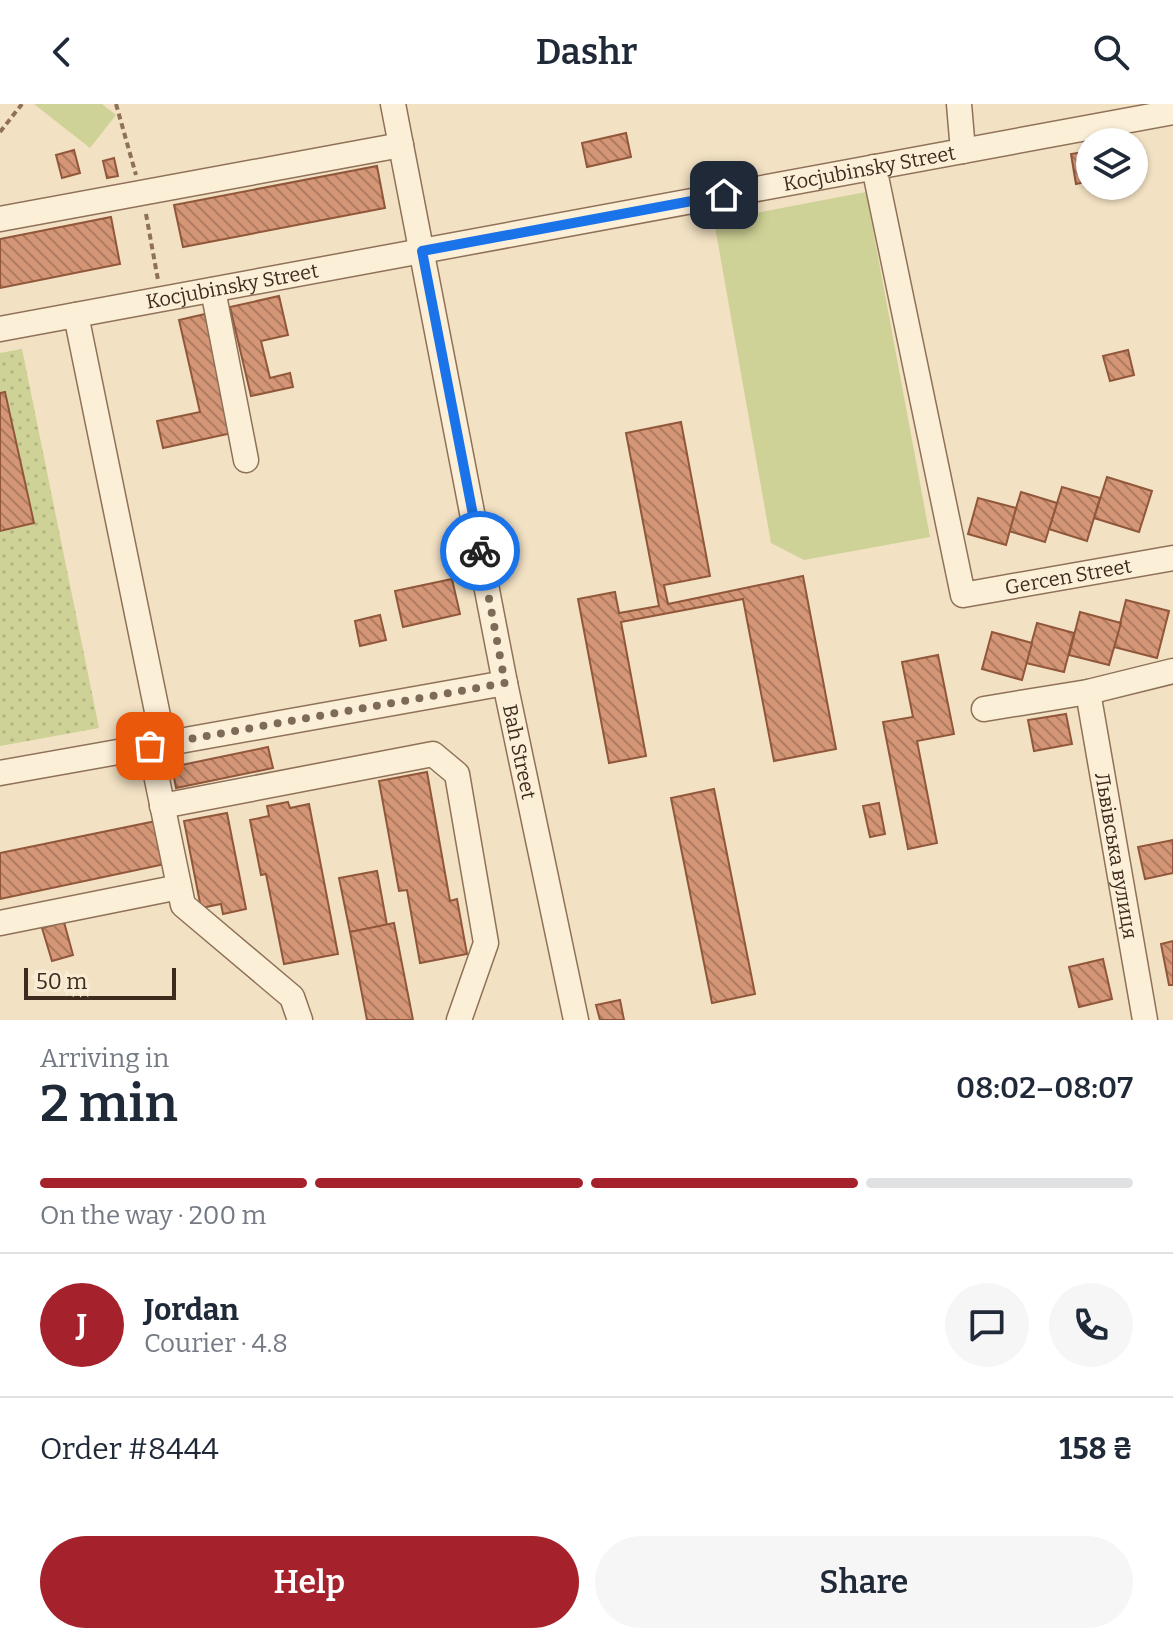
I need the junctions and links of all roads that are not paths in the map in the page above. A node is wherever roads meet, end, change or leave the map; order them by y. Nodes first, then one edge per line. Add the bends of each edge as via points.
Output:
1 (393, 104) edge
2 (959, 104) edge
3 (1173, 112) edge
4 (401, 145) junction
5 (963, 151) junction
6 (874, 167) junction
7 (0, 219) edge
8 (422, 251) junction
9 (213, 290) junction
10 (76, 315) junction
11 (0, 329) edge
12 (246, 460) dead end
13 (1173, 558) edge
14 (1173, 671) edge
15 (505, 683) junction
16 (1088, 692) junction
17 (984, 709) dead end
18 (158, 716) dead end
19 (150, 746) junction
20 (0, 773) edge
21 (162, 806) junction
22 (179, 887) junction
23 (0, 923) edge
24 (300, 1020) edge
25 (459, 1020) edge
26 (576, 1020) edge
27 (1145, 1020) edge

1 - 4 street, Bah Street
2 - 5 street
3 - 5 street, Kocjubinsky Street
4 - 7 street
4 - 8 street, Bah Street
5 - 6 street, Kocjubinsky Street
6 - 8 street, Kocjubinsky Street
6 - 13 street, Gercen Street via 963,595
8 - 9 street, Kocjubinsky Street
8 - 15 street, Bah Street
9 - 10 street, Kocjubinsky Street
9 - 12 street
10 - 11 street, Kocjubinsky Street
10 - 18 street
14 - 16 street
15 - 19 street
15 - 26 street, Bah Street
16 - 17 street
16 - 27 street, Львівська вулиця
19 - 20 street
19 - 21 street
21 - 22 street
21 - 25 street via 433,754 457,774 486,943
22 - 23 street
22 - 24 street via 183,905 292,997

